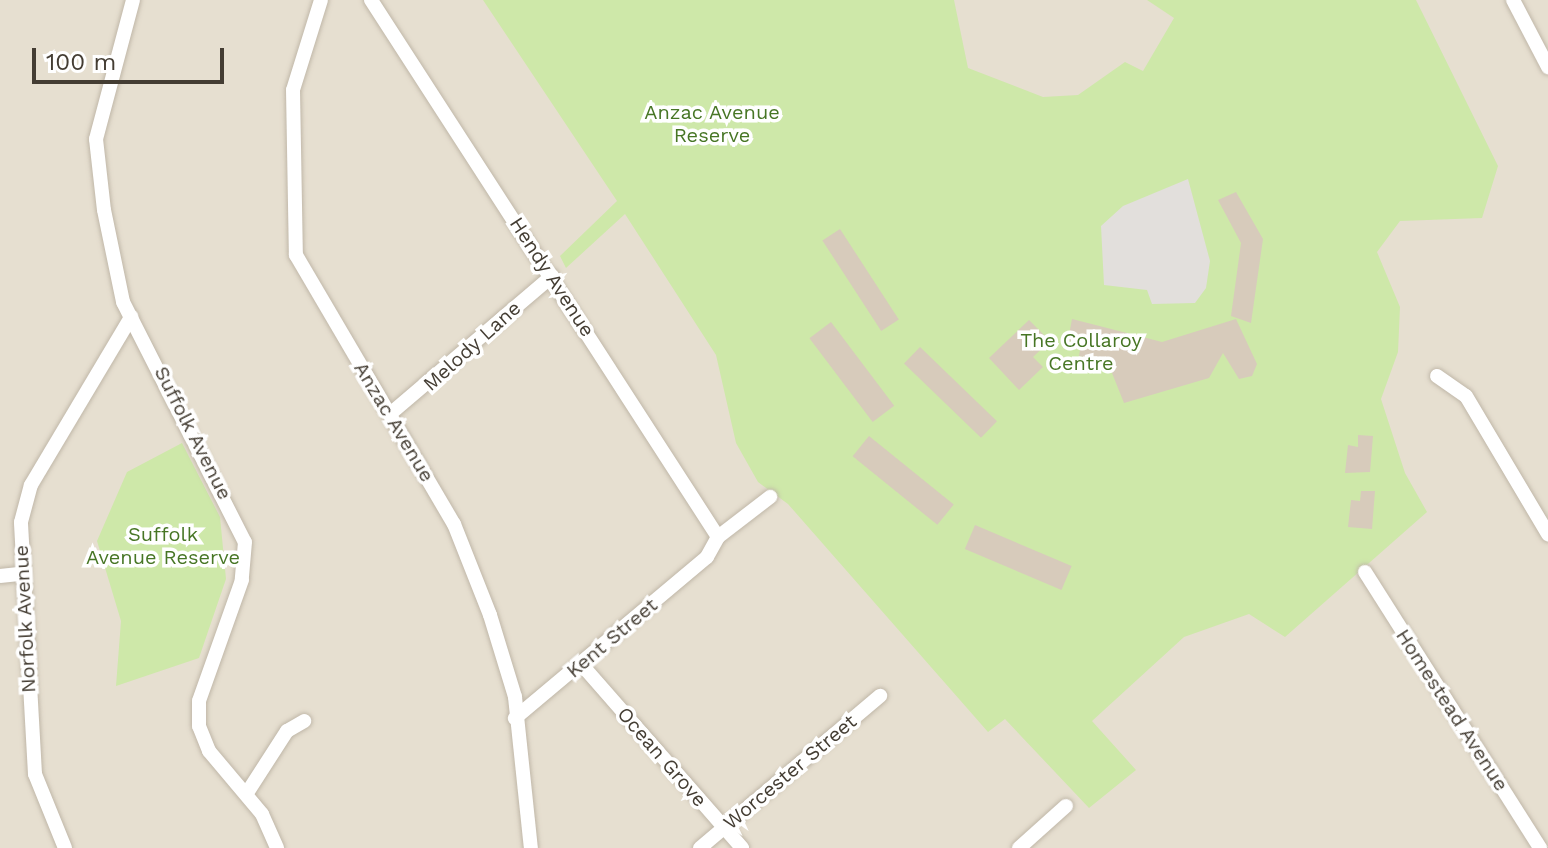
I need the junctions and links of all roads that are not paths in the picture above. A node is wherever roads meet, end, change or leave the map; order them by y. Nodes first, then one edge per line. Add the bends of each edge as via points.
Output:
1 (133, 0) edge
2 (321, 0) edge
3 (371, 0) edge
4 (1513, 0) edge
5 (1548, 67) edge
6 (552, 276) junction
7 (131, 317) junction
8 (1437, 376) dead end
9 (390, 414) junction
10 (770, 497) dead end
11 (1548, 534) edge
12 (718, 537) junction
13 (1365, 572) dead end
14 (19, 574) junction
15 (0, 576) edge
16 (582, 665) junction
17 (880, 696) dead end
18 (515, 718) junction
19 (304, 721) dead end
20 (247, 793) junction
21 (1066, 806) dead end
22 (724, 828) junction
23 (65, 848) edge
24 (277, 848) edge
25 (531, 848) edge
26 (700, 848) edge
27 (742, 848) edge
28 (1019, 848) edge
29 (1540, 848) edge

1 - 7 street, Suffolk Avenue via 96,139
2 - 9 street, Anzac Avenue via 293,90 296,255
3 - 6 street, Hendy Avenue
4 - 5 street
6 - 9 street, Melody Lane
6 - 12 street, Hendy Avenue
7 - 14 street, Norfolk Avenue via 31,485
7 - 20 street, Suffolk Avenue via 245,542 242,580 199,701 199,726 209,751
8 - 11 street via 1466,396
9 - 18 street, Anzac Avenue via 454,524 490,615
10 - 12 street
12 - 16 street, Kent Street via 707,557
13 - 29 street, Homestead Avenue
14 - 15 street
14 - 23 street, Norfolk Avenue via 35,774
16 - 18 street, Kent Street
16 - 22 street, Ocean Grove
17 - 22 street, Worcester Street
18 - 25 street, Anzac Avenue
19 - 20 street via 287,731
20 - 24 street, Suffolk Avenue
21 - 28 street
22 - 26 street, Worcester Street
22 - 27 street, Ocean Grove

